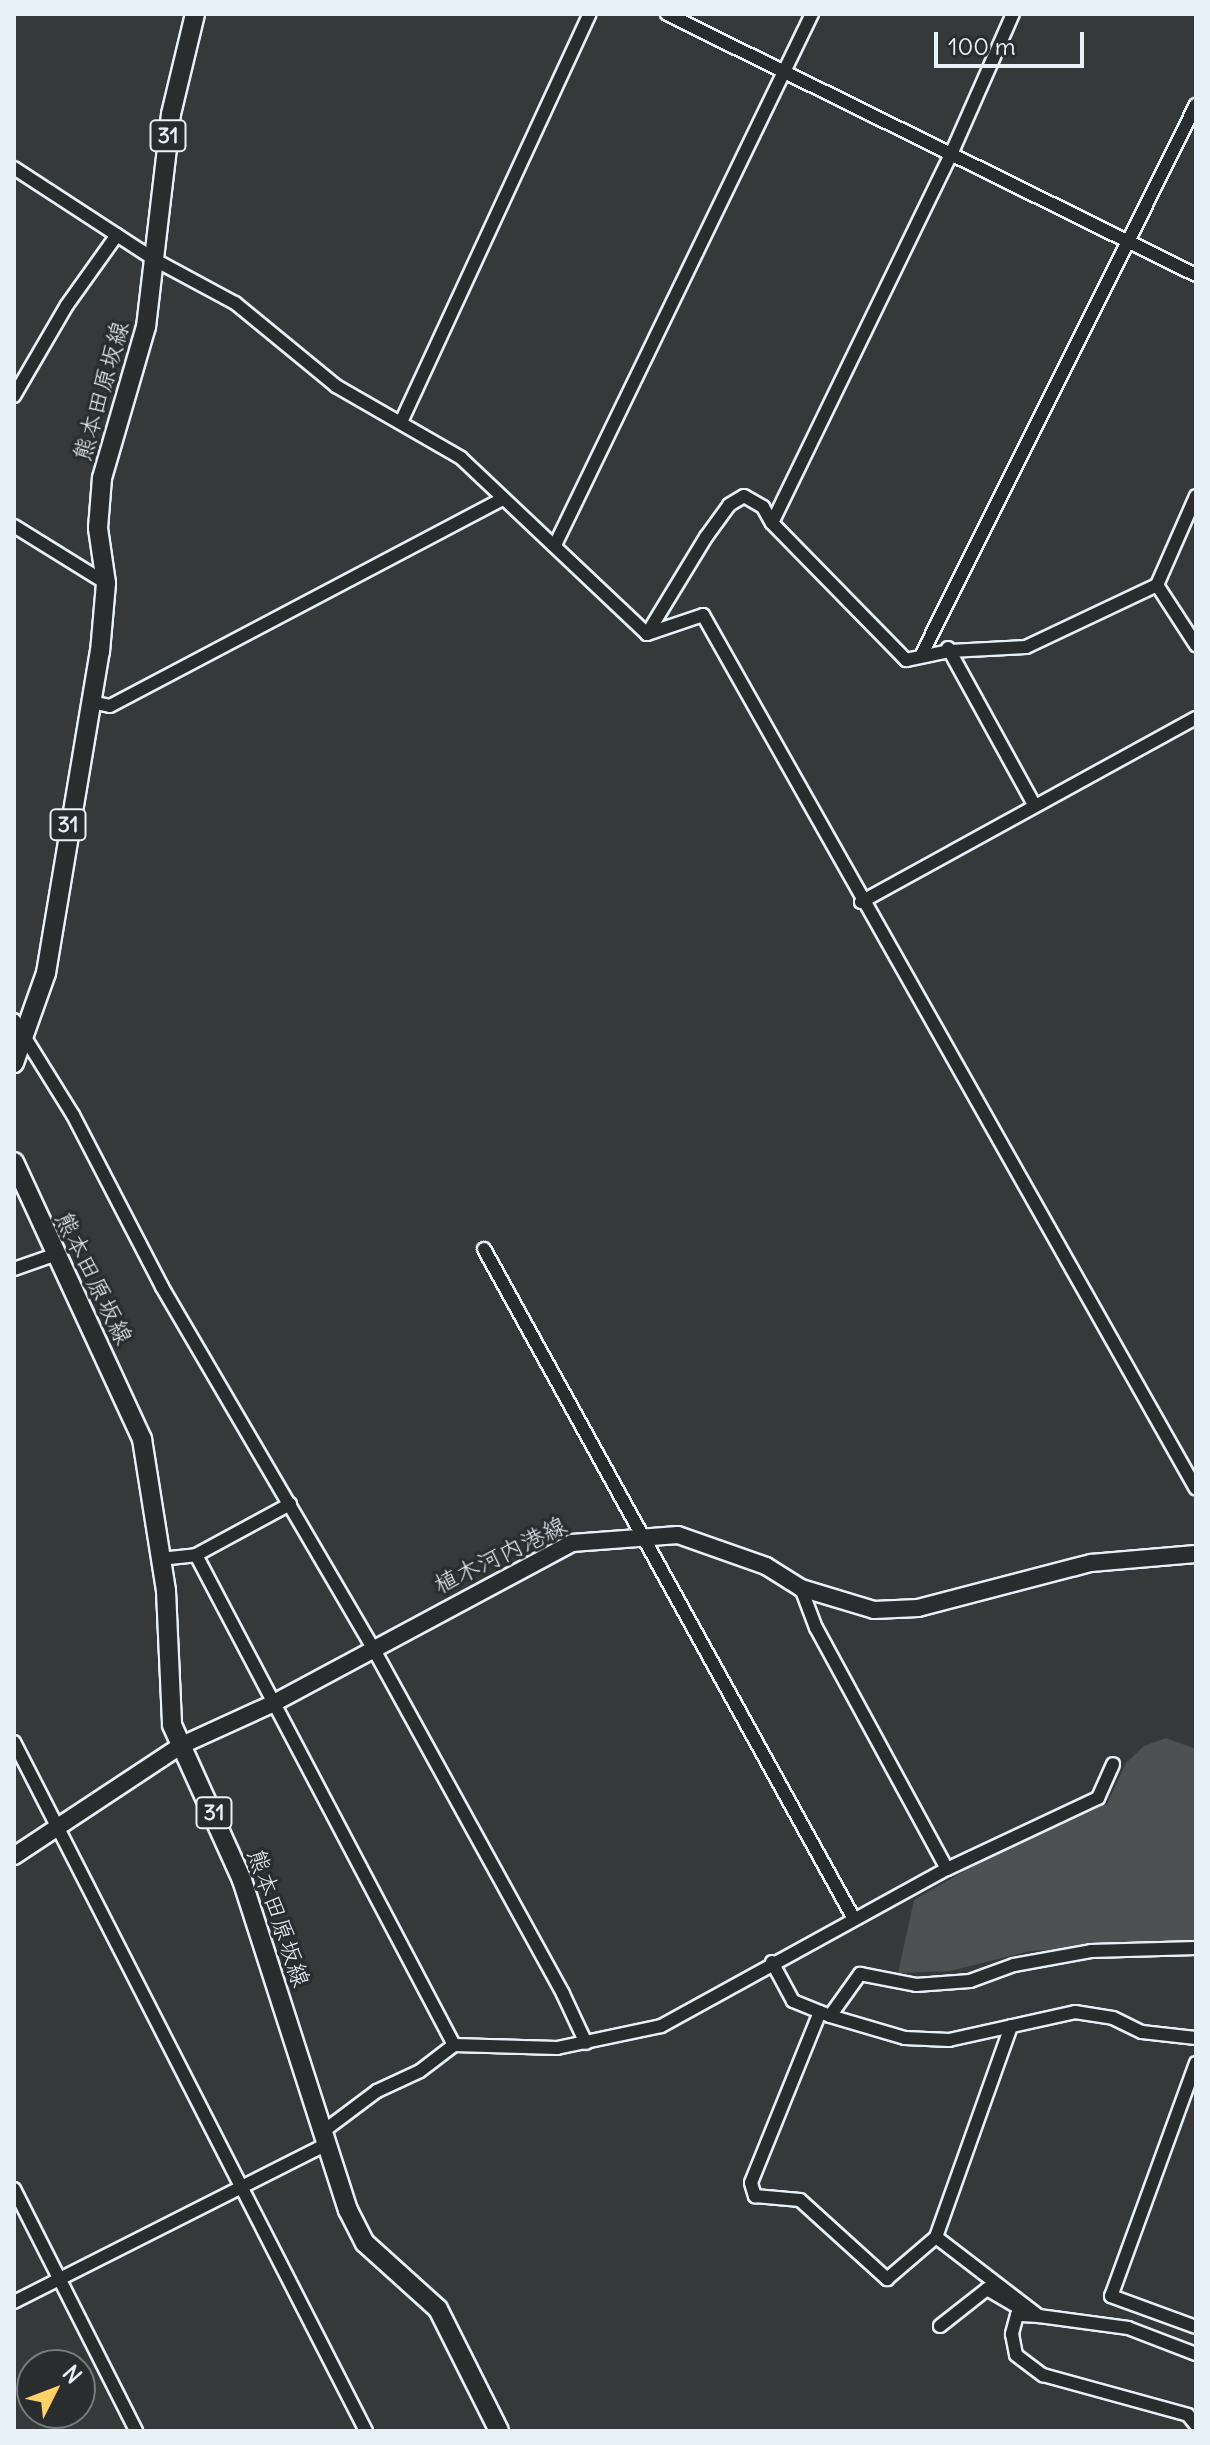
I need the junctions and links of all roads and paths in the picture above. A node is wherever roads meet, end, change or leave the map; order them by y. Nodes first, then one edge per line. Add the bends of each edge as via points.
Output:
1 (195, 14) edge
2 (590, 14) edge
3 (667, 14) edge
4 (812, 14) edge
5 (1013, 14) edge
6 (784, 71) junction
7 (1196, 105) edge
8 (952, 152) junction
9 (14, 168) edge
10 (117, 235) junction
11 (1128, 242) junction
12 (155, 260) junction
13 (1196, 275) edge
14 (14, 396) edge
15 (402, 420) junction
16 (1196, 496) edge
17 (503, 499) junction
18 (772, 523) junction
19 (14, 526) edge
20 (556, 543) junction
21 (106, 583) junction
22 (1157, 585) junction
23 (647, 634) junction
24 (934, 636) junction
25 (1196, 645) edge
26 (950, 651) junction
27 (921, 656) junction
28 (91, 702) junction
29 (1196, 718) edge
30 (1035, 806) junction
31 (861, 902) junction
32 (14, 1020) edge
33 (25, 1038) junction
34 (14, 1063) edge
35 (14, 1162) edge
36 (484, 1249) dead end
37 (54, 1255) junction
38 (14, 1269) edge
39 (1196, 1489) edge
40 (290, 1504) junction
41 (641, 1534) junction
42 (1196, 1554) edge
43 (196, 1555) junction
44 (160, 1559) junction
45 (801, 1588) junction
46 (373, 1648) junction
47 (272, 1704) junction
48 (14, 1742) edge
49 (182, 1745) junction
50 (1113, 1764) dead end
51 (57, 1828) junction
52 (14, 1856) edge
53 (947, 1869) junction
54 (854, 1919) junction
55 (1196, 1948) edge
56 (772, 1962) junction
57 (825, 2014) junction
58 (1011, 2026) junction
59 (1196, 2038) edge
60 (586, 2043) junction
61 (454, 2045) junction
62 (1196, 2063) edge
63 (323, 2139) junction
64 (237, 2187) junction
65 (14, 2189) edge
66 (936, 2237) junction
67 (59, 2279) junction
68 (14, 2302) edge
69 (1039, 2316) junction
70 (940, 2326) dead end
71 (1196, 2327) edge
72 (1196, 2354) edge
73 (1196, 2425) edge
74 (136, 2431) edge
75 (366, 2431) edge
76 (499, 2431) edge

1 - 12 main road, 熊本田原坂線 / 31 via 171,114
2 - 15 street
3 - 6 street
4 - 6 street
5 - 8 street
6 - 8 street
6 - 20 street
7 - 11 street
8 - 11 street
8 - 18 street
9 - 10 street
10 - 12 street
10 - 14 street via 67,305
11 - 13 street
11 - 24 street
12 - 15 street via 235,303 336,386
12 - 21 main road, 熊本田原坂線 / 31 via 146,327 102,478 98,528
15 - 17 street via 461,458
16 - 22 street
17 - 20 street
17 - 28 street via 110,706
18 - 23 street via 763,507 744,496 729,505
18 - 27 street via 906,660
19 - 21 street
20 - 23 street
21 - 28 main road, 熊本田原坂線 / 31
22 - 25 street
22 - 26 street via 1026,647
23 - 31 street via 703,615
24 - 26 street
24 - 27 street
26 - 27 street
26 - 30 street
28 - 33 main road, 熊本田原坂線 / 31 via 46,973
29 - 30 street
30 - 31 street
31 - 39 street
32 - 33 street
33 - 34 main road, 熊本田原坂線 / 31
33 - 40 street
35 - 37 main road, 熊本田原坂線 / 31
36 - 41 street
37 - 38 street
37 - 44 main road, 熊本田原坂線 / 31 via 142,1439
40 - 43 street
40 - 46 street
41 - 45 main road, 植木河内港線 via 678,1535 766,1566
41 - 46 main road, 植木河内港線 via 560,1549
41 - 54 street
42 - 45 main road, 植木河内港線 via 1091,1563 918,1608 874,1610
43 - 44 street
43 - 47 street
44 - 49 main road, 熊本田原坂線 / 31 via 166,1591 168,1706
45 - 53 street via 816,1628
46 - 47 main road, 植木河内港線
46 - 60 street
47 - 49 main road, 植木河内港線
47 - 61 street
48 - 51 street
49 - 51 main road, 植木河内港線
49 - 63 main road, 熊本田原坂線 / 31 via 242,1880
50 - 53 street via 1098,1798
51 - 52 main road, 植木河内港線
51 - 64 street
53 - 54 street
54 - 56 street
55 - 57 street via 1091,1951 1014,1965 970,1981 895,1984 860,1974
56 - 57 street via 793,2001
56 - 60 street via 661,2026
57 - 58 street via 905,2038 949,2040
57 - 66 street via 751,2183 755,2196 800,2200 887,2279
58 - 59 street via 1075,2012 1113,2018 1142,2032
58 - 66 street
60 - 61 street via 557,2048
61 - 63 street via 420,2071 377,2091
62 - 71 street via 1111,2296
63 - 64 street
63 - 76 main road, 熊本田原坂線 / 31 via 365,2243 438,2309
64 - 67 street
64 - 75 street via 306,2306 329,2364 348,2389
65 - 67 street
66 - 69 street
67 - 68 street
67 - 74 street
69 - 70 street via 1014,2309 987,2289
69 - 72 street via 1128,2328
69 - 73 street via 1017,2315 1012,2334 1016,2355 1043,2375 1188,2415

